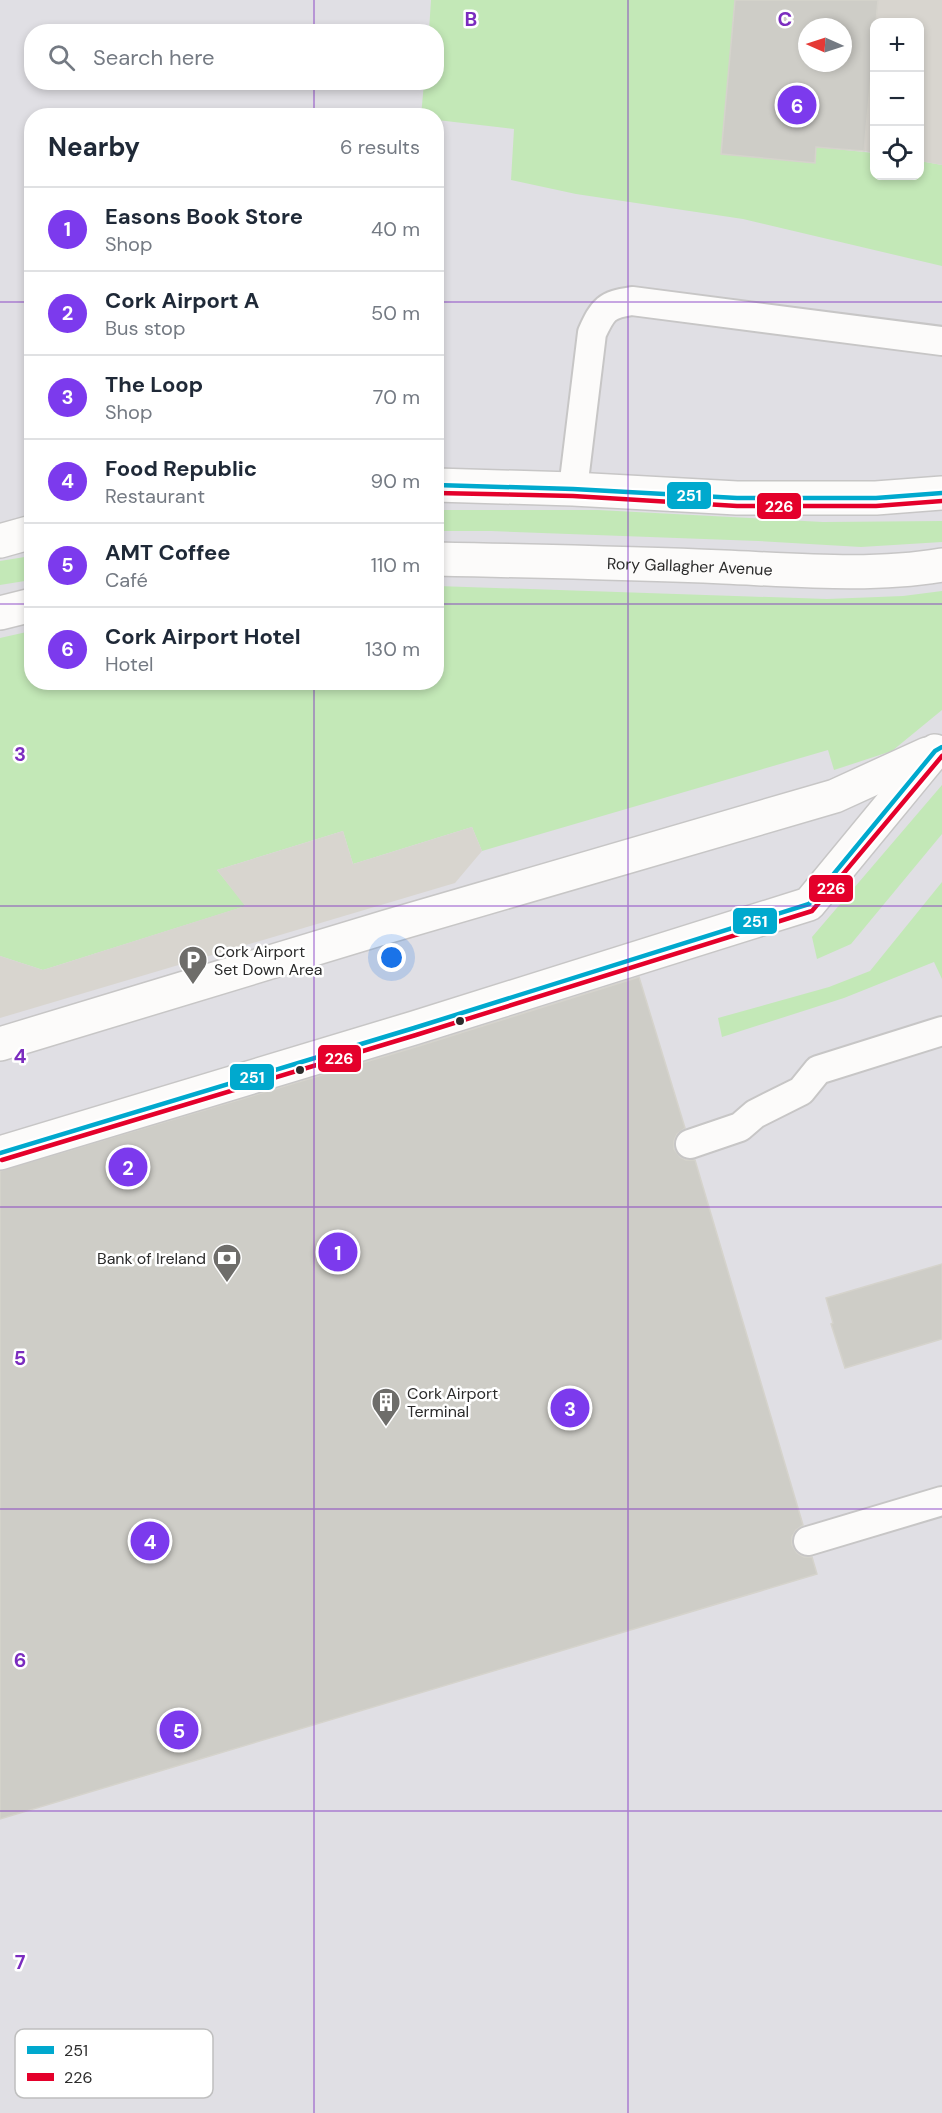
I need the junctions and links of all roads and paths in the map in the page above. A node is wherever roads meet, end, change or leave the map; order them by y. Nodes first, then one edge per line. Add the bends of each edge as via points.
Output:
1 (942, 341) edge
2 (444, 485) edge
3 (573, 489) junction
4 (942, 493) edge
5 (24, 526) edge
6 (0, 527) edge
7 (24, 534) edge
8 (0, 541) edge
9 (444, 559) edge
10 (942, 565) edge
11 (24, 607) edge
12 (0, 613) edge
13 (938, 749) edge
14 (942, 1031) edge
15 (0, 1044) edge
16 (690, 1144) dead end
17 (0, 1153) edge
18 (942, 1502) edge
19 (808, 1540) dead end

1 - 3 lane via 632,301 613,304 600,316 592,333
2 - 3 street
3 - 4 street via 737,498 876,498
5 - 6 lane
7 - 8 street
9 - 10 street, Rory Gallagher Avenue via 815,570 911,570
11 - 12 street
13 - 15 street via 835,796
13 - 17 street via 809,904
14 - 16 lane via 818,1070 801,1091 755,1114 740,1127
18 - 19 lane

